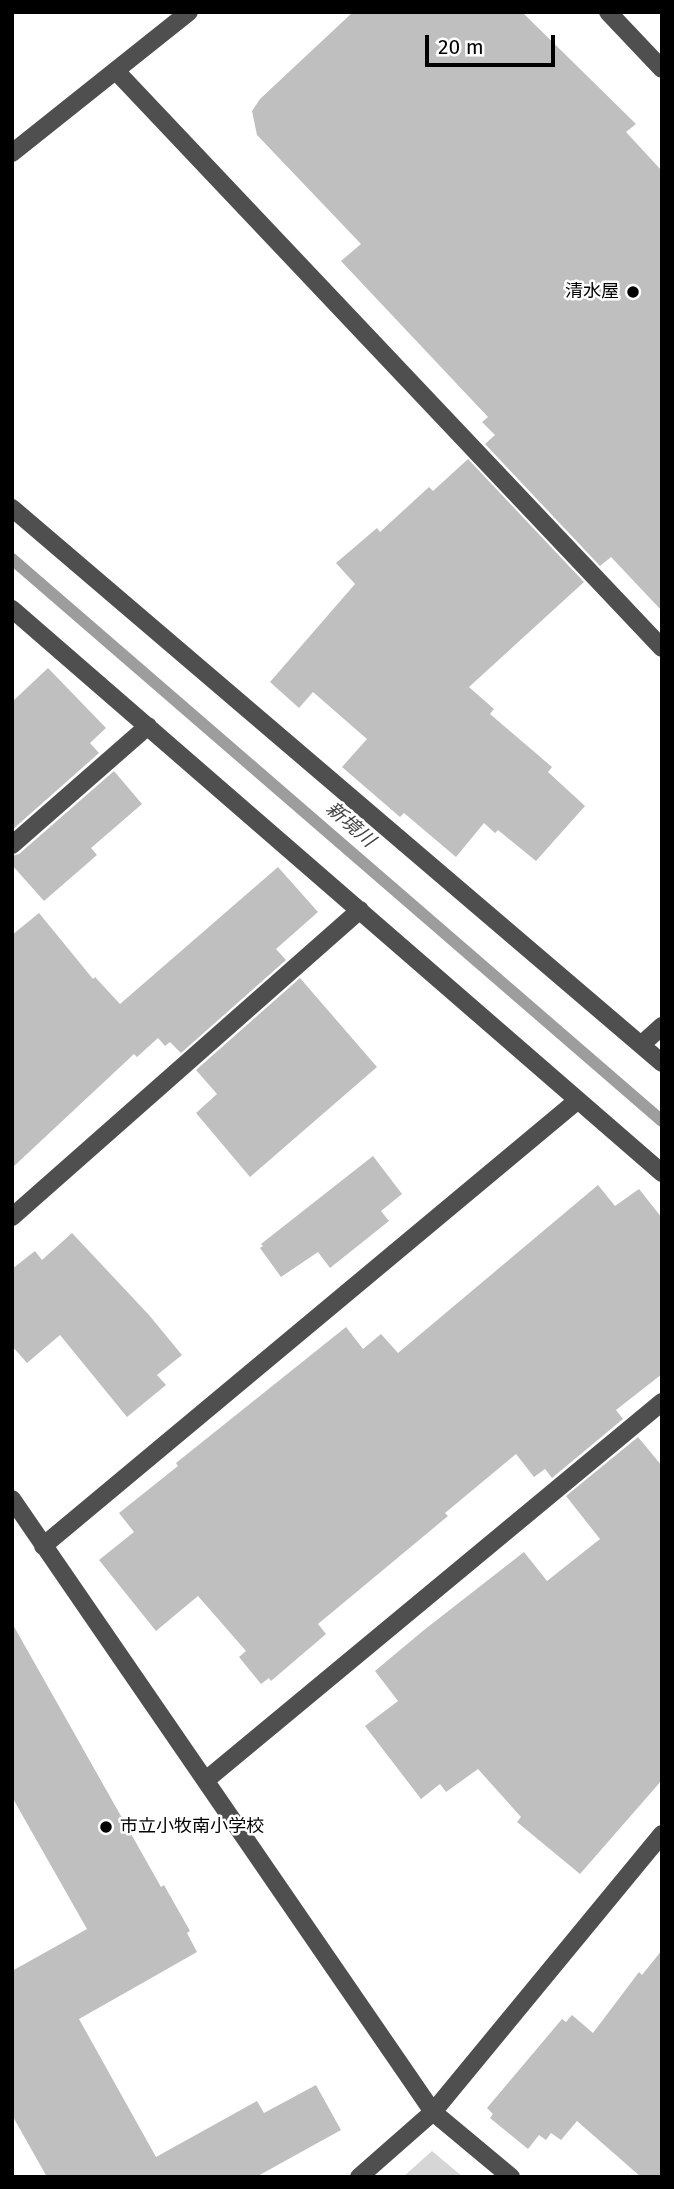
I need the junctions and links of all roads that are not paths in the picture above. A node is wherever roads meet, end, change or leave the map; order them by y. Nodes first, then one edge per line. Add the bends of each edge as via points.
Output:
1 (189, 12) edge
2 (608, 12) edge
3 (662, 69) edge
4 (116, 71) junction
5 (12, 153) edge
6 (12, 508) edge
7 (12, 609) edge
8 (662, 648) edge
9 (148, 726) junction
10 (12, 845) edge
11 (360, 910) junction
12 (662, 1026) edge
13 (641, 1045) junction
14 (662, 1063) edge
15 (578, 1100) junction
16 (662, 1173) edge
17 (12, 1217) edge
18 (662, 1402) edge
19 (12, 1499) edge
20 (43, 1546) junction
21 (206, 1780) junction
22 (662, 1834) edge
23 (433, 2112) junction
24 (359, 2177) edge
25 (511, 2177) edge

1 - 4 street
2 - 3 street
4 - 5 street
4 - 8 street
6 - 13 street
7 - 9 street
9 - 10 street
9 - 11 street
11 - 15 street
11 - 17 street
12 - 13 street
13 - 14 street
15 - 16 street
15 - 20 street
18 - 21 street
19 - 20 street
20 - 21 street
21 - 23 street
22 - 23 street
23 - 24 street
23 - 25 street

